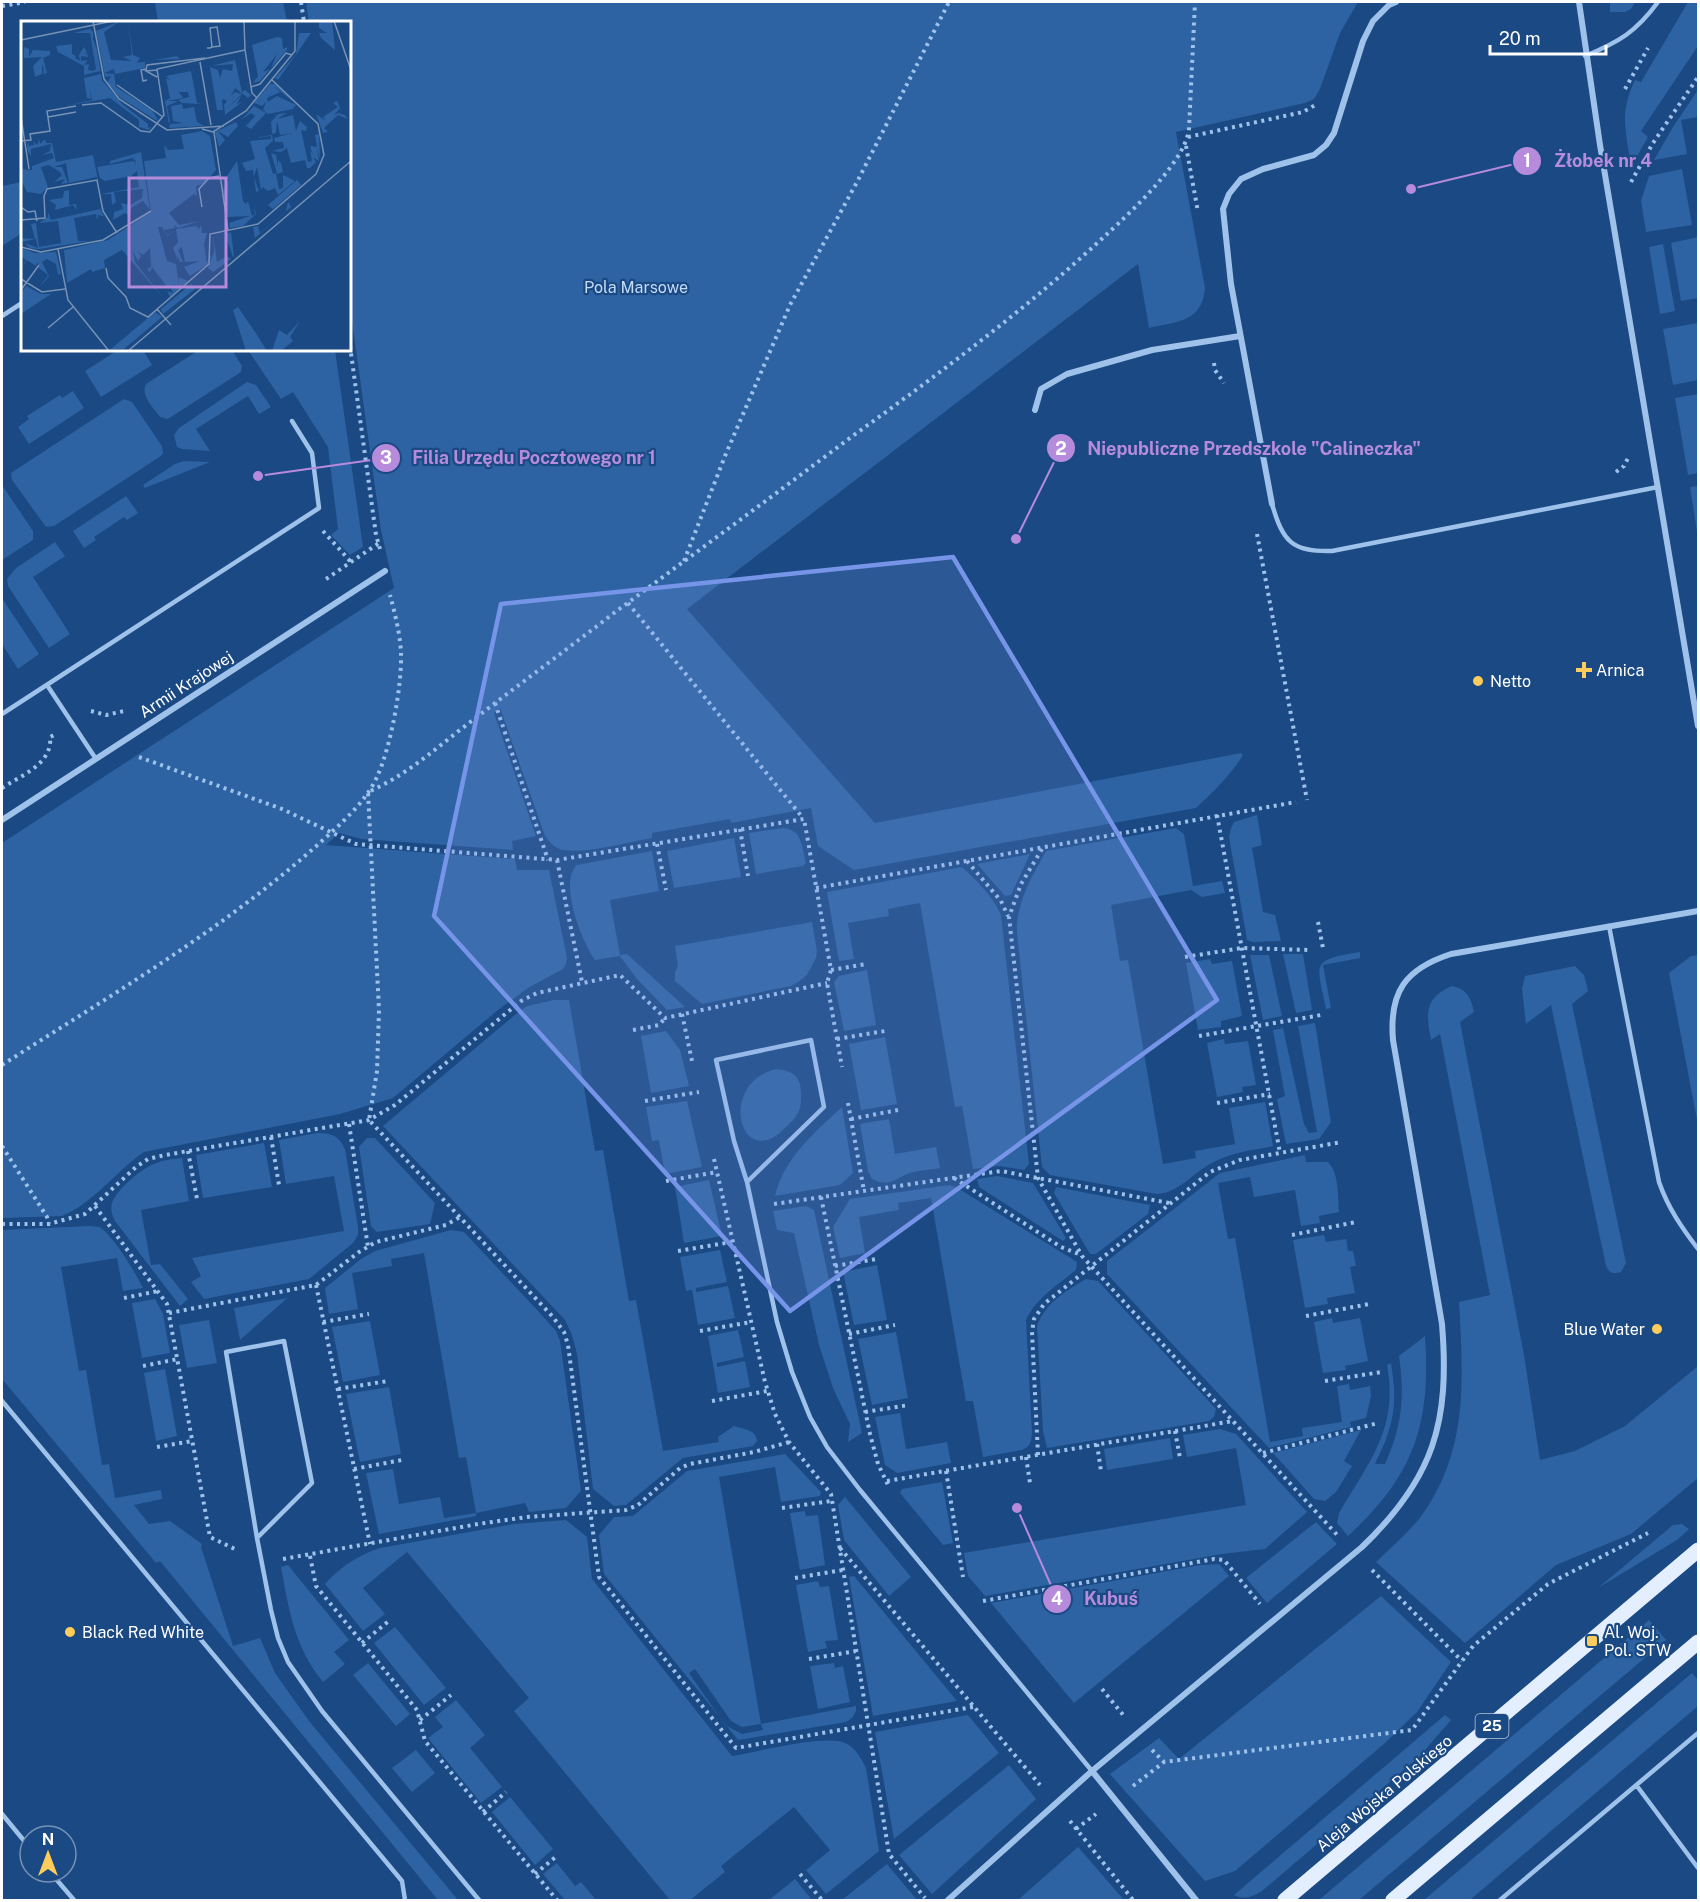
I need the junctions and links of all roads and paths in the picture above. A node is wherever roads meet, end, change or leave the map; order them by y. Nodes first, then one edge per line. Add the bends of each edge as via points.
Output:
1 (25, 2) edge
2 (301, 2) edge
3 (949, 2) edge
4 (1195, 2) edge
5 (1396, 2) edge
6 (1579, 2) edge
7 (1658, 2) edge
8 (2, 6) edge
9 (304, 21) edge
10 (1585, 56) junction
11 (1698, 77) edge
12 (1323, 99) dead end
13 (1188, 137) junction
14 (1629, 185) dead end
15 (21, 304) edge
16 (2, 316) edge
17 (1240, 336) junction
18 (351, 351) edge
19 (1035, 410) dead end
20 (292, 421) dead end
21 (1630, 449) dead end
22 (1605, 475) dead end
23 (1658, 486) junction
24 (1272, 504) joint
25 (308, 515) junction
26 (379, 543) junction
27 (683, 561) junction
28 (351, 562) junction
29 (385, 571) junction
30 (322, 581) dead end
31 (628, 603) junction
32 (46, 685) junction
33 (495, 704) junction
34 (128, 709) dead end
35 (2, 714) edge
36 (72, 723) junction
37 (1698, 726) edge
38 (113, 748) junction
39 (96, 759) junction
40 (2, 788) edge
41 (368, 792) junction
42 (1296, 802) dead end
43 (1217, 815) junction
44 (804, 819) junction
45 (2, 820) edge
46 (740, 830) junction
47 (331, 833) junction
48 (657, 844) junction
49 (371, 845) junction
50 (1042, 849) junction
51 (548, 860) junction
52 (557, 860) junction
53 (967, 861) junction
54 (748, 876) dead end
55 (816, 888) junction
56 (666, 890) dead end
57 (1698, 911) edge
58 (1009, 917) junction
59 (1318, 922) dead end
60 (1609, 926) junction
61 (1242, 948) junction
62 (1323, 948) dead end
63 (1310, 950) dead end
64 (1185, 957) dead end
65 (866, 964) dead end
66 (831, 970) junction
67 (582, 982) junction
68 (827, 983) junction
69 (682, 1014) junction
70 (1321, 1015) dead end
71 (665, 1018) junction
72 (1256, 1027) junction
73 (633, 1030) dead end
74 (885, 1031) dead end
75 (1199, 1036) dead end
76 (837, 1039) junction
77 (2, 1065) edge
78 (694, 1070) dead end
79 (843, 1074) dead end
80 (697, 1081) dead end
81 (1269, 1094) junction
82 (847, 1096) dead end
83 (645, 1101) dead end
84 (1218, 1103) dead end
85 (898, 1110) dead end
86 (851, 1119) junction
87 (369, 1120) junction
88 (349, 1124) junction
89 (271, 1137) junction
90 (1342, 1142) dead end
91 (2, 1146) edge
92 (712, 1150) dead end
93 (188, 1151) junction
94 (1280, 1153) junction
95 (717, 1172) junction
96 (954, 1178) junction
97 (1038, 1178) junction
98 (666, 1181) dead end
99 (747, 1182) junction
100 (279, 1185) dead end
101 (864, 1191) junction
102 (821, 1197) junction
103 (197, 1199) dead end
104 (1170, 1203) junction
105 (95, 1206) junction
106 (752, 1207) junction
107 (725, 1211) junction
108 (460, 1217) junction
109 (1356, 1222) dead end
110 (2, 1224) edge
111 (49, 1224) junction
112 (1292, 1234) dead end
113 (732, 1242) junction
114 (368, 1247) junction
115 (1698, 1249) edge
116 (678, 1251) dead end
117 (1082, 1256) junction
118 (876, 1259) dead end
119 (835, 1266) junction
120 (1092, 1266) junction
121 (316, 1285) junction
122 (158, 1292) junction
123 (124, 1298) dead end
124 (1369, 1304) dead end
125 (168, 1312) junction
126 (369, 1314) dead end
127 (1306, 1316) dead end
128 (323, 1322) junction
129 (751, 1322) junction
130 (895, 1325) dead end
131 (700, 1331) dead end
132 (849, 1334) junction
133 (178, 1359) junction
134 (143, 1366) dead end
135 (1381, 1372) dead end
136 (388, 1381) dead end
137 (1325, 1381) dead end
138 (338, 1389) junction
139 (767, 1391) junction
140 (2, 1401) edge
141 (712, 1401) dead end
142 (909, 1405) dead end
143 (865, 1412) junction
144 (1233, 1421) junction
145 (1378, 1423) dead end
146 (1175, 1431) junction
147 (193, 1441) junction
148 (789, 1442) junction
149 (1097, 1444) junction
150 (157, 1447) dead end
151 (1263, 1453) junction
152 (1038, 1455) junction
153 (1026, 1456) junction
154 (1180, 1458) dead end
155 (402, 1460) dead end
156 (354, 1469) junction
157 (946, 1471) junction
158 (1101, 1471) dead end
159 (887, 1482) junction
160 (1030, 1483) dead end
161 (892, 1492) dead end
162 (831, 1501) junction
163 (782, 1508) dead end
164 (590, 1513) junction
165 (1648, 1533) dead end
166 (257, 1538) junction
167 (370, 1544) junction
168 (838, 1547) junction
169 (1698, 1550) edge
170 (1355, 1553) junction
171 (310, 1556) junction
172 (262, 1562) junction
173 (956, 1569) dead end
174 (843, 1570) junction
175 (963, 1577) junction
176 (795, 1578) dead end
177 (970, 1585) dead end
178 (976, 1593) dead end
179 (983, 1601) junction
180 (990, 1610) dead end
181 (390, 1620) dead end
182 (1274, 1621) junction
183 (1698, 1642) edge
184 (362, 1643) junction
185 (856, 1651) junction
186 (809, 1659) dead end
187 (1462, 1661) junction
188 (451, 1695) dead end
189 (973, 1707) junction
190 (420, 1720) junction
191 (868, 1725) junction
192 (1698, 1733) edge
193 (1164, 1762) dead end
194 (1092, 1771) junction
195 (1636, 1786) junction
196 (506, 1792) dead end
197 (1056, 1803) junction
198 (483, 1812) junction
199 (2, 1814) edge
200 (18, 1833) edge
201 (558, 1855) dead end
202 (1698, 1868) edge
203 (535, 1874) junction
204 (800, 1874) dead end
205 (60, 1884) edge
206 (74, 1900) edge
207 (405, 1900) edge
208 (479, 1900) edge
209 (557, 1900) edge
210 (822, 1900) edge
211 (927, 1900) edge
212 (948, 1900) edge
213 (1133, 1900) edge
214 (1196, 1900) edge
215 (1285, 1900) edge
216 (1393, 1900) edge
217 (1500, 1900) edge

1 - 8 path
2 - 9 path
3 - 27 path via 790,305
4 - 13 path
5 - 17 street via 1373,21 1363,40 1334,133 1326,145 1314,155 1263,168 1241,179 1229,194 1223,209
6 - 10 street
7 - 10 lane via 1642,23 1615,44
10 - 23 street
11 - 14 path
12 - 13 path via 1303,112
13 - 27 path via 1177,161 1139,202 1039,293 928,381
15 - 16 lane
17 - 19 street via 1152,350 1067,374 1041,389
17 - 24 street
18 - 26 path
20 - 25 lane via 312,453 319,508
21 - 22 path via 1624,466
23 - 24 lane via 1312,551 1290,541 1279,527
23 - 37 street
25 - 28 path
25 - 32 lane
26 - 28 path
26 - 29 path
27 - 31 path
28 - 30 path
29 - 38 street, Armii Krajowej
29 - 41 path via 398,627 400,679 385,753
31 - 33 path
31 - 44 path
32 - 35 lane
32 - 36 lane
33 - 41 path via 422,762
33 - 51 path
34 - 36 path via 106,715 91,710
36 - 39 lane
36 - 40 path via 50,737 51,745 41,763
38 - 39 street, Armii Krajowej
38 - 47 path via 282,809
39 - 45 street, Armii Krajowej
41 - 47 path
41 - 49 path
42 - 43 path
43 - 50 path
43 - 61 path
44 - 46 path
44 - 55 path
46 - 48 path
46 - 54 path
47 - 49 path via 356,844
47 - 77 path via 213,927
48 - 52 path
48 - 56 path
49 - 51 path
49 - 87 path via 379,1010 377,1071
50 - 53 path
50 - 58 path via 1021,884
51 - 52 path
52 - 67 path
53 - 55 path
53 - 58 path via 1001,900
55 - 66 path
57 - 60 street
58 - 97 path
59 - 62 path
60 - 115 lane via 1659,1182 1665,1201
60 - 170 street via 1432,960 1415,970 1394,1002 1393,1040 1442,1324 1443,1394 1433,1443 1418,1479 1404,1503
61 - 63 path
61 - 64 path
61 - 72 path
65 - 66 path
66 - 68 path
67 - 71 path via 620,975
67 - 87 path via 521,1001 395,1105
68 - 69 path
68 - 76 path
69 - 71 path
69 - 78 path
70 - 72 path
71 - 73 path via 659,1025
72 - 75 path
72 - 81 path
74 - 76 path
76 - 79 path
80 - 83 path via 699,1092
81 - 84 path
81 - 94 path
82 - 86 path
85 - 86 path
86 - 101 path
87 - 88 path
87 - 108 path
88 - 89 path
88 - 114 path
89 - 93 path
89 - 100 path
90 - 94 path
91 - 111 path
92 - 95 path
93 - 103 path
93 - 105 path via 148,1159
94 - 104 path via 1240,1160 1210,1172
95 - 98 path
95 - 107 path
96 - 97 path via 1001,1171
96 - 101 path
96 - 117 path via 1061,1247
97 - 104 path
97 - 117 path
99 - 99 lane via 824,1107 811,1040 716,1060
99 - 106 lane
101 - 102 path
102 - 106 path
102 - 119 path
104 - 120 path
105 - 111 path via 85,1214
105 - 122 path
106 - 107 path
106 - 194 lane via 792,1372 827,1447
107 - 113 path
108 - 114 path via 446,1225
108 - 164 path via 564,1332
109 - 112 path
110 - 111 path
113 - 116 path
113 - 129 path
114 - 121 path
117 - 120 path
118 - 119 path
119 - 132 path
120 - 144 path
120 - 152 path via 1056,1293 1034,1319
121 - 125 path
121 - 128 path
122 - 123 path
122 - 125 path
124 - 127 path
125 - 133 path
126 - 128 path
128 - 138 path
129 - 131 path
129 - 139 path
130 - 132 path
132 - 143 path
133 - 134 path
133 - 147 path
135 - 137 path
136 - 138 path
138 - 156 path
139 - 141 path
139 - 148 path
140 - 207 lane via 402,1881
142 - 143 path
143 - 159 path via 878,1464
144 - 146 path
144 - 151 path
145 - 151 path
146 - 149 path
146 - 154 path
147 - 150 path
147 - 172 path via 210,1537
148 - 162 path via 831,1494
148 - 164 path via 690,1464 626,1510
149 - 152 path
149 - 158 path
151 - 170 path
152 - 153 path
153 - 157 path
153 - 160 path
155 - 156 path
156 - 167 path
157 - 159 path
157 - 175 path
159 - 161 path
162 - 163 path
162 - 168 path
164 - 167 path via 527,1517
164 - 191 path via 599,1577 736,1748
165 - 187 path via 1548,1584 1473,1646
166 - 166 lane via 312,1483 284,1341 226,1352
166 - 172 lane
167 - 171 path
168 - 174 path
168 - 189 path
169 - 215 main road, Aleja Wojska Polskiego / 25
170 - 182 street
170 - 187 path
171 - 172 path
171 - 184 path via 316,1586
172 - 208 lane via 278,1638 298,1678
173 - 175 path
174 - 176 path
174 - 185 path
175 - 177 path
178 - 179 path
179 - 180 path
179 - 182 path via 1214,1559 1224,1560
181 - 184 path
182 - 194 street
183 - 216 main road
184 - 190 path via 417,1710
185 - 186 path
185 - 191 path
187 - 193 path via 1412,1730
188 - 190 path
189 - 191 path
189 - 197 path
190 - 198 path via 426,1741
191 - 211 path via 889,1854
192 - 195 lane
194 - 197 street
194 - 214 street
195 - 202 lane
195 - 217 lane
196 - 198 path
197 - 212 street
197 - 213 path
198 - 203 path
199 - 200 lane
201 - 203 path
203 - 209 path
204 - 210 path
205 - 206 lane

